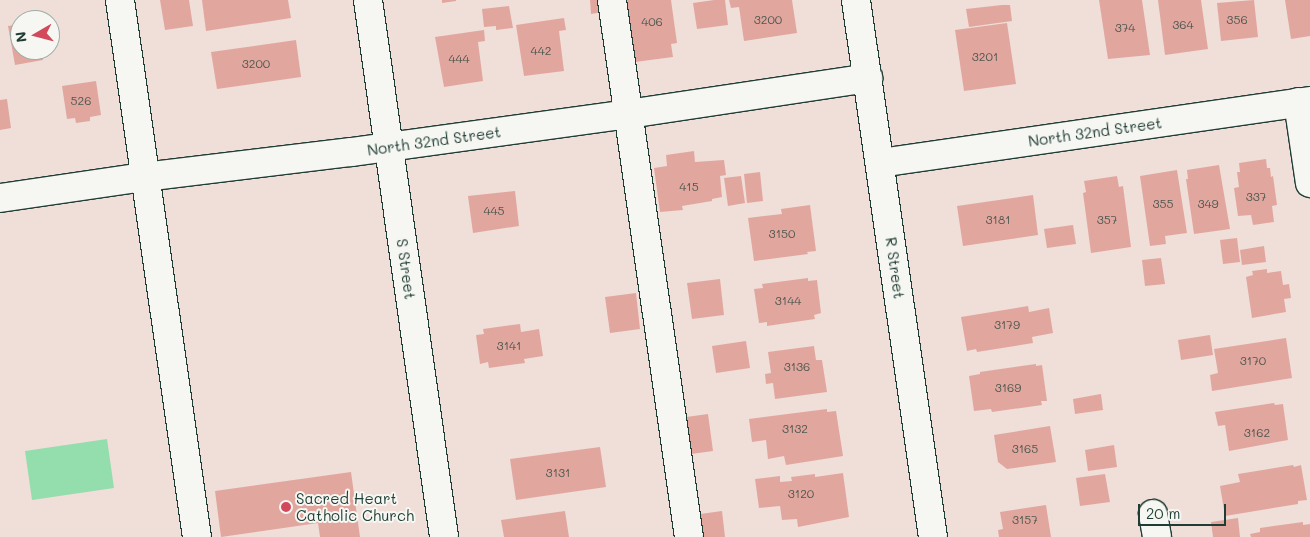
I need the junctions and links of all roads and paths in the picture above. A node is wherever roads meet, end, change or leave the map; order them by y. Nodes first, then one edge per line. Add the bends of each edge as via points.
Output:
1 (120, 0) edge
2 (368, 0) edge
3 (612, 0) edge
4 (856, 0) edge
5 (868, 78) junction
6 (1304, 102) edge
7 (628, 114) junction
8 (389, 147) junction
9 (880, 163) junction
10 (144, 177) junction
11 (1310, 183) edge
12 (0, 198) edge
13 (196, 537) edge
14 (444, 537) edge
15 (689, 537) edge
16 (933, 537) edge

1 - 10 street
2 - 8 street, S Street
3 - 7 street
4 - 5 street, R Street
5 - 7 street, North 32nd Street
5 - 9 street, R Street
6 - 9 street, North 32nd Street
6 - 11 street
7 - 8 street, North 32nd Street
7 - 15 street
8 - 10 street, North 32nd Street
8 - 14 street, S Street
9 - 16 street, R Street
10 - 12 street, North 32nd Street
10 - 13 street

